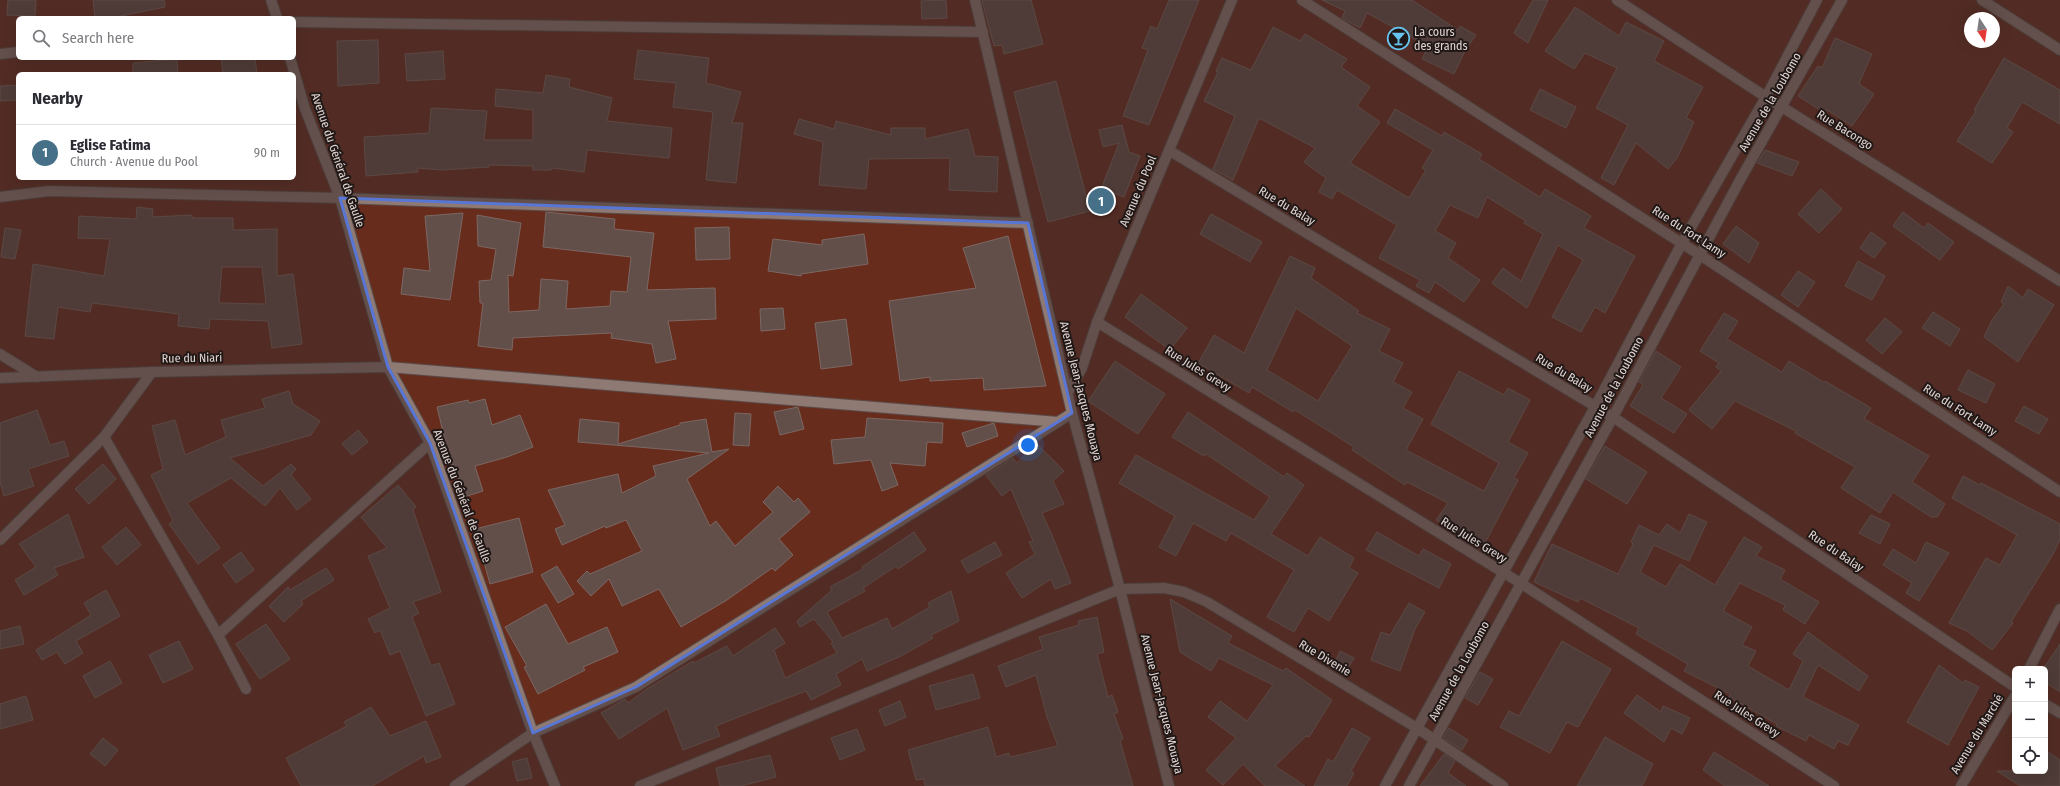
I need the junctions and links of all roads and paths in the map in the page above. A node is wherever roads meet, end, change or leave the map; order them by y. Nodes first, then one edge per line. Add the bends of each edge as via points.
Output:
1 (271, 0) edge
2 (975, 0) edge
3 (1232, 0) edge
4 (1302, 0) edge
5 (1617, 0) edge
6 (1817, 0) edge
7 (1842, 0) edge
8 (1982, 0) edge
9 (276, 16) edge
10 (296, 22) edge
11 (983, 32) junction
12 (2060, 50) edge
13 (16, 52) edge
14 (0, 54) edge
15 (291, 60) edge
16 (294, 72) edge
17 (296, 78) edge
18 (1766, 97) junction
19 (1783, 107) junction
20 (1170, 151) junction
21 (0, 197) edge
22 (340, 198) junction
23 (1028, 223) junction
24 (1682, 243) junction
25 (1700, 254) junction
26 (2060, 281) edge
27 (1096, 322) junction
28 (0, 354) edge
29 (388, 367) junction
30 (152, 372) junction
31 (37, 377) junction
32 (0, 378) edge
33 (1068, 392) junction
34 (1595, 407) junction
35 (1072, 413) junction
36 (1613, 417) junction
37 (1058, 422) junction
38 (104, 437) junction
39 (430, 443) junction
40 (2060, 492) edge
41 (0, 540) edge
42 (1502, 573) junction
43 (1522, 584) junction
44 (1120, 588) junction
45 (2060, 609) edge
46 (218, 636) junction
47 (2031, 666) edge
48 (2012, 685) edge
49 (246, 689) dead end
50 (2012, 701) edge
51 (2048, 706) edge
52 (2060, 713) edge
53 (1417, 728) junction
54 (533, 733) junction
55 (1435, 741) junction
56 (455, 786) edge
57 (555, 786) edge
58 (640, 786) edge
59 (1169, 786) edge
60 (1385, 786) edge
61 (1409, 786) edge
62 (1503, 786) edge
63 (1834, 786) edge
64 (1961, 786) edge

1 - 9 street
2 - 11 street, Avenue Jean-Jacques Mouaya
3 - 20 street, Avenue du Pool
4 - 24 street, Rue du Fort Lamy
5 - 18 street, Rue Bacongo
6 - 18 street, Avenue de la Loubomo
7 - 19 street, Avenue de la Loubomo
8 - 12 street
10 - 11 street
11 - 23 street, Avenue Jean-Jacques Mouaya
13 - 14 street
15 - 16 street, Avenue du Général de Gaulle
17 - 22 street, Avenue du Général de Gaulle via 305,109
18 - 19 street, Rue Bacongo
18 - 24 street, Avenue de la Loubomo
19 - 25 street, Avenue de la Loubomo
19 - 26 street, Rue Bacongo
20 - 27 street, Avenue du Pool
20 - 34 street, Rue du Balay
21 - 22 street via 49,191
22 - 23 street
22 - 29 street, Avenue du Général de Gaulle
23 - 33 street, Avenue Jean-Jacques Mouaya
24 - 25 street, Rue du Fort Lamy
24 - 34 street, Avenue de la Loubomo
25 - 36 street, Avenue de la Loubomo
25 - 40 street, Rue du Fort Lamy
27 - 33 street, Avenue du Pool via 1082,368
27 - 42 street, Rue Jules Grevy
28 - 31 street
29 - 30 street, Rue du Niari
29 - 37 street, Rue du Niari
29 - 39 street, Avenue du Général de Gaulle
30 - 31 street
30 - 38 street, Rue du Niari
31 - 32 street
33 - 35 street, Avenue Jean-Jacques Mouaya
34 - 36 street, Rue du Balay
34 - 42 street, Avenue de la Loubomo
35 - 37 street
35 - 44 street, Avenue Jean-Jacques Mouaya
36 - 43 street, Avenue de la Loubomo
36 - 48 street, Rue du Balay
37 - 54 street via 636,687
38 - 41 street, Rue du Niari
38 - 46 street
39 - 46 street
39 - 54 street, Avenue du Général de Gaulle
42 - 43 street, Rue Jules Grevy
42 - 53 street, Avenue de la Loubomo
43 - 55 street, Avenue de la Loubomo
43 - 63 street, Rue Jules Grevy
44 - 53 street, Rue Divenie via 1164,588 1184,592 1207,602
44 - 58 street
44 - 59 street, Avenue Jean-Jacques Mouaya
45 - 47 street
46 - 49 street
50 - 64 street, Avenue du Marché
51 - 52 street
53 - 55 street, Rue Divenie
53 - 60 street, Avenue de la Loubomo
54 - 56 street
54 - 57 street, Avenue du Général de Gaulle
55 - 61 street, Avenue de la Loubomo
55 - 62 street, Rue Divenie

